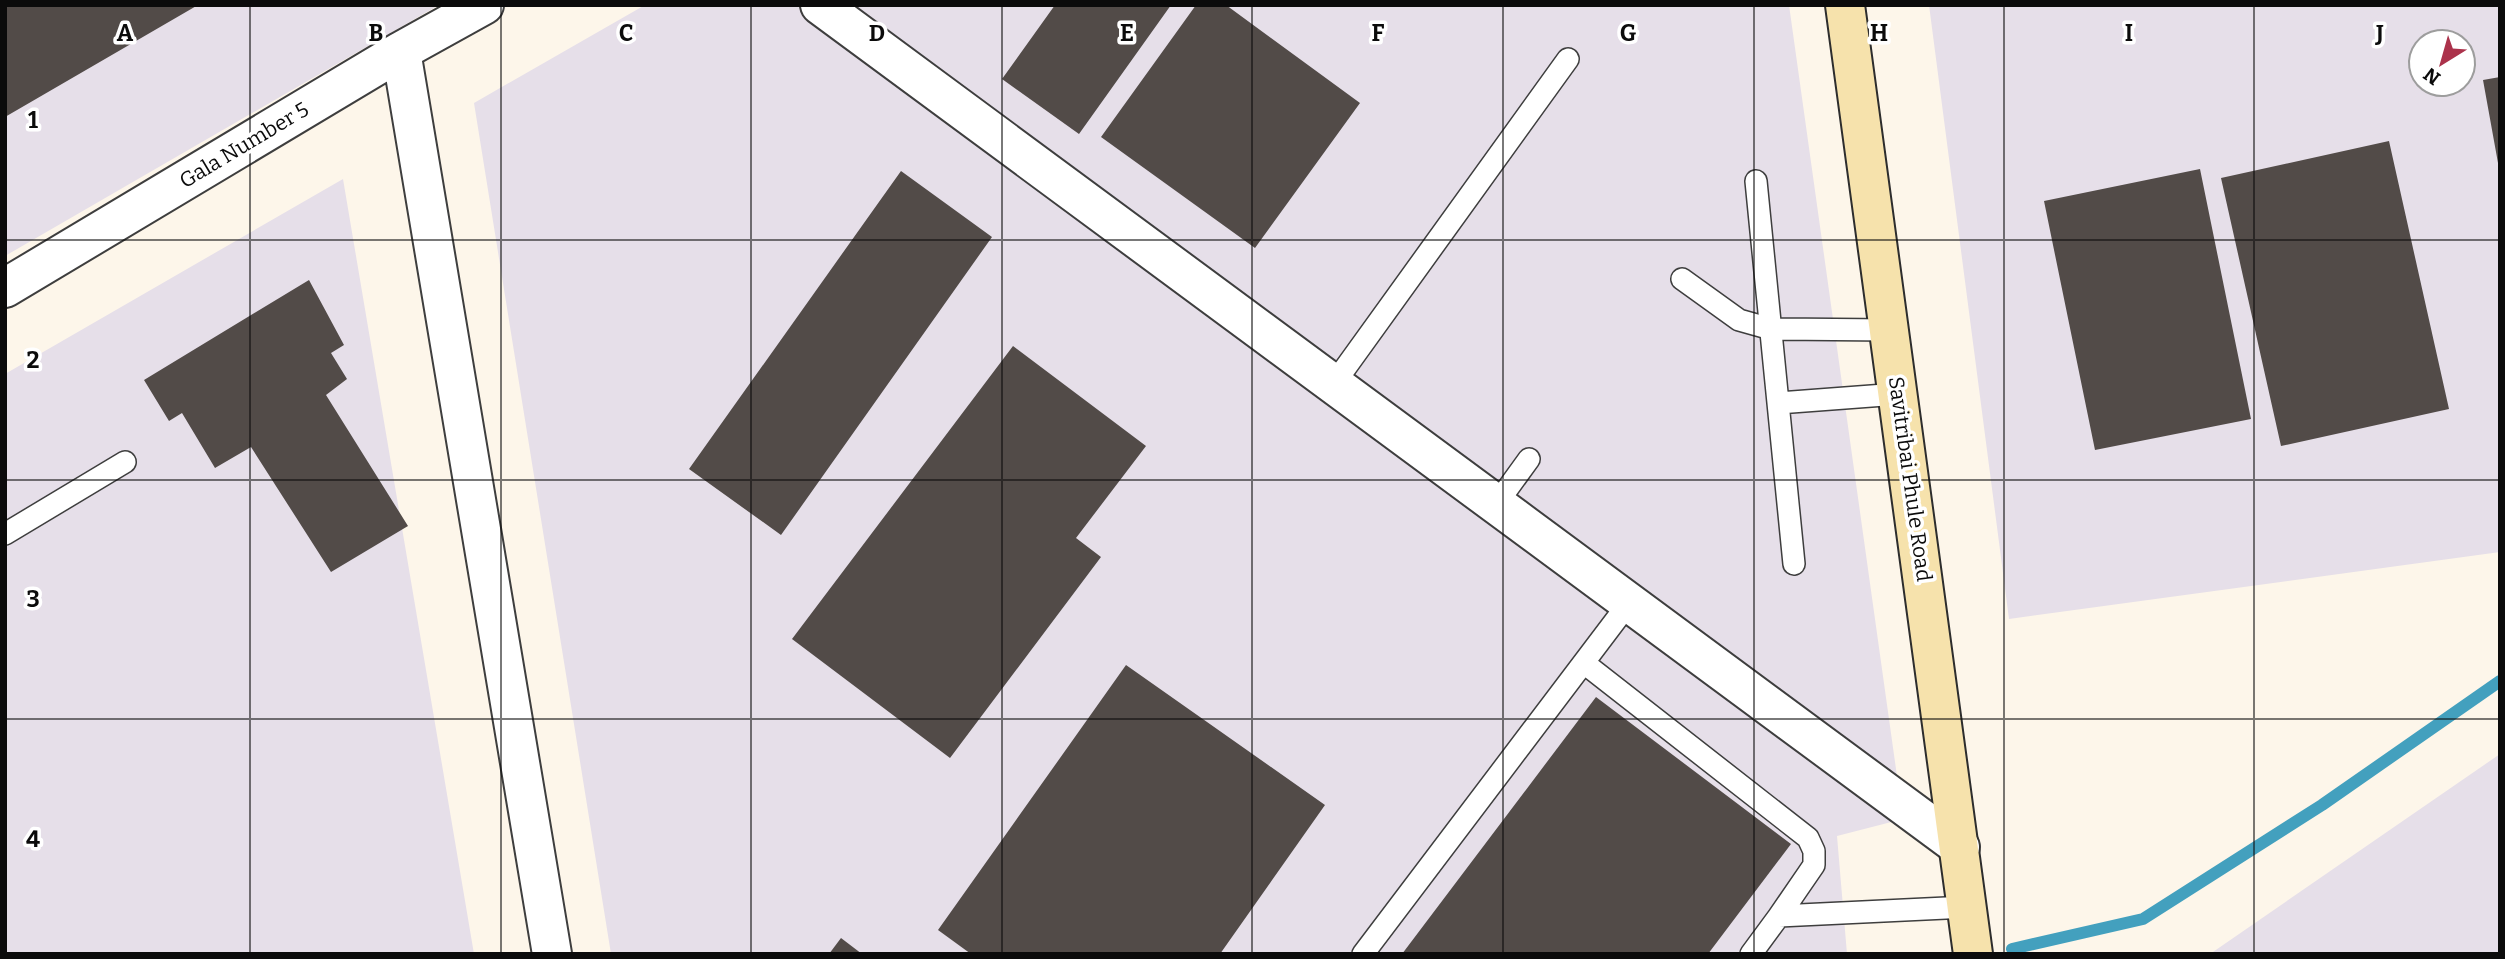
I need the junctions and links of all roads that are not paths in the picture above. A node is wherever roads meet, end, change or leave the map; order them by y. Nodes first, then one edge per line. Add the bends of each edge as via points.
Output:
1 (484, 5) edge
2 (820, 5) edge
3 (1845, 5) edge
4 (401, 51) junction
5 (1568, 59) dead end
6 (1756, 181) dead end
7 (1682, 279) dead end
8 (5, 288) edge
9 (1771, 329) junction
10 (1890, 330) junction
11 (1333, 385) junction
12 (1898, 394) junction
13 (1778, 403) junction
14 (1529, 459) dead end
15 (125, 462) dead end
16 (1495, 506) junction
17 (5, 534) edge
18 (1794, 564) dead end
19 (1628, 604) junction
20 (1584, 663) junction
21 (1960, 847) junction
22 (1968, 907) junction
23 (1779, 916) junction
24 (552, 954) edge
25 (1363, 954) edge
26 (1751, 954) edge
27 (1973, 954) edge

1 - 4 street, Gala Number 5
2 - 11 street
3 - 10 street, Savitribai Phule Road
4 - 8 street, Gala Number 5
4 - 24 street
5 - 11 lane
6 - 9 lane
7 - 9 lane via 1739,320
9 - 10 lane
9 - 13 lane
10 - 12 street, Savitribai Phule Road
11 - 16 street
12 - 13 lane
12 - 21 street, Savitribai Phule Road
13 - 18 lane
14 - 16 lane
15 - 17 lane
16 - 19 street
19 - 20 lane
19 - 21 street
20 - 23 lane via 1808,838 1814,865
20 - 25 lane
21 - 22 street, Savitribai Phule Road
22 - 23 lane
22 - 27 street, Savitribai Phule Road
23 - 26 lane

